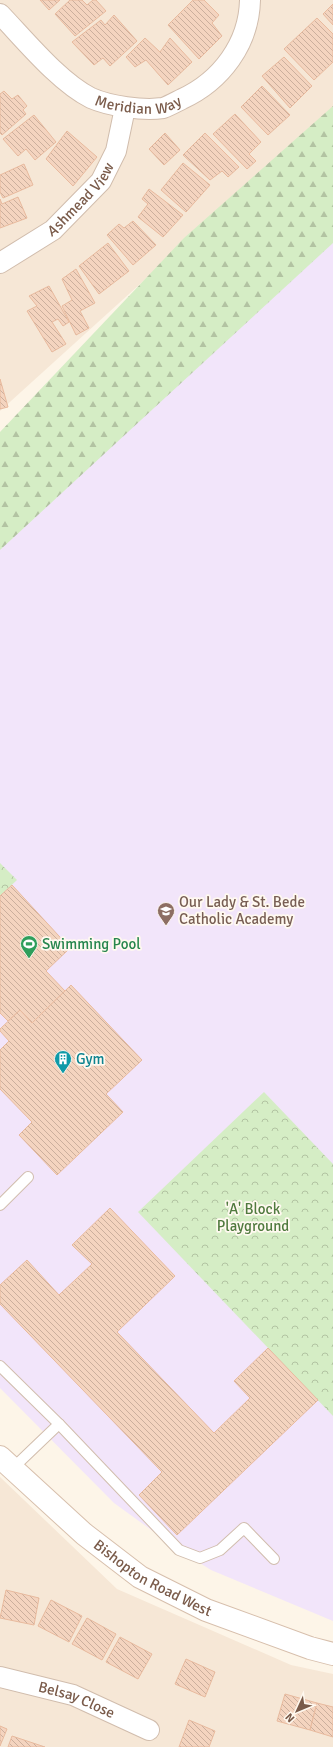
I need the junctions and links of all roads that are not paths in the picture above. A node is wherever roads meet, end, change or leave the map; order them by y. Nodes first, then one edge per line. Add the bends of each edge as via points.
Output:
1 (250, 0) edge
2 (0, 14) edge
3 (125, 108) junction
4 (0, 263) edge
5 (28, 1177) dead end
6 (0, 1205) edge
7 (0, 1366) edge
8 (59, 1424) junction
9 (6, 1463) edge
10 (274, 1559) dead end
11 (333, 1654) edge
12 (0, 1677) edge
13 (149, 1730) dead end

1 - 3 street, Meridian Way via 249,16 241,42 224,69 197,92 163,108
2 - 3 street, Meridian Way via 60,76 91,98
3 - 4 street, Ashmead View via 116,151 101,181 53,230
5 - 6 lane
7 - 8 lane
8 - 9 lane
8 - 10 lane via 179,1550 200,1558 220,1550 244,1528
9 - 11 street, Bishopton Road West via 84,1534 140,1577 206,1610
12 - 13 street, Belsay Close via 73,1695

